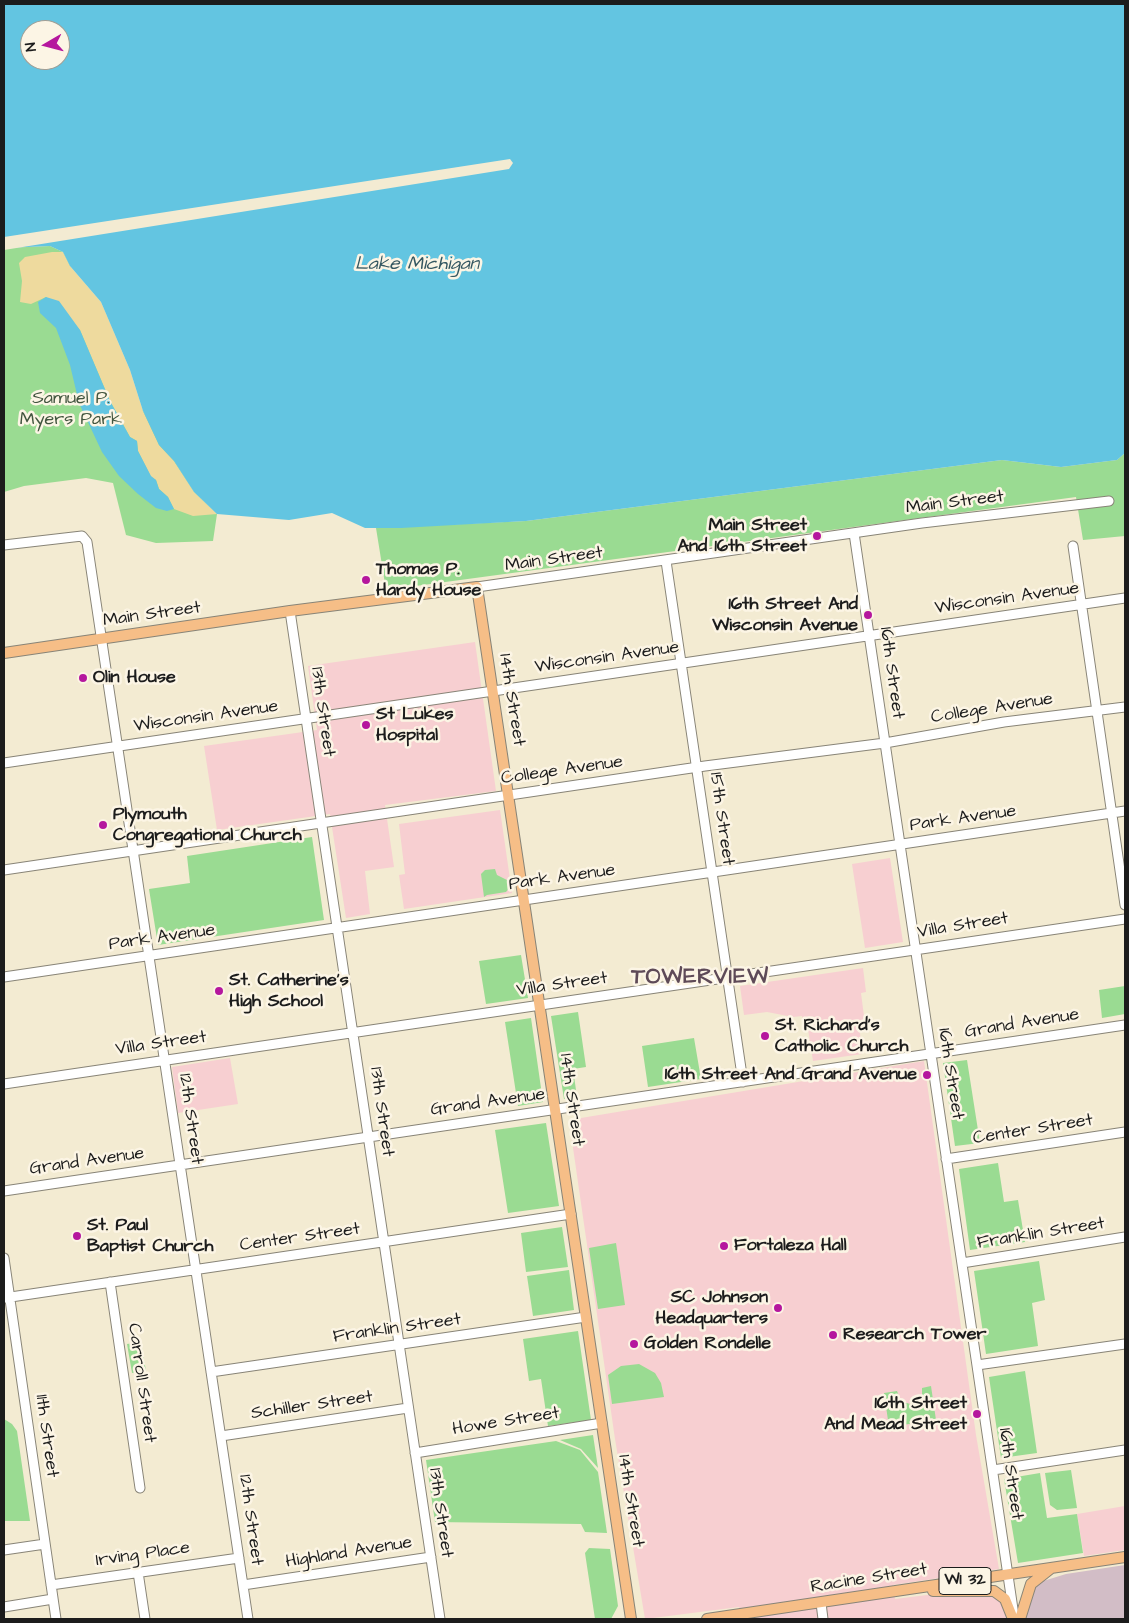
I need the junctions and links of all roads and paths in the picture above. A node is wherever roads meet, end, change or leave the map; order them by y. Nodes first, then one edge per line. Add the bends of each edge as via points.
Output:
1 (1109, 501) dead end
2 (854, 533) junction
3 (4, 545) edge
4 (1073, 546) dead end
5 (666, 560) junction
6 (477, 587) junction
7 (1125, 598) edge
8 (1082, 604) junction
9 (290, 610) junction
10 (869, 635) junction
11 (101, 638) junction
12 (4, 653) edge
13 (682, 663) junction
14 (494, 691) junction
15 (1125, 707) edge
16 (1098, 711) junction
17 (306, 719) junction
18 (885, 743) junction
19 (119, 746) junction
20 (4, 763) edge
21 (697, 768) junction
22 (509, 795) junction
23 (1125, 811) edge
24 (1113, 813) junction
25 (321, 824) junction
26 (900, 844) junction
27 (134, 851) junction
28 (4, 870) edge
29 (713, 872) junction
30 (525, 900) junction
31 (1125, 906) edge
32 (1125, 920) edge
33 (337, 928) junction
34 (915, 950) junction
35 (150, 956) junction
36 (4, 977) edge
37 (728, 977) junction
38 (540, 1005) junction
39 (1125, 1025) edge
40 (353, 1032) junction
41 (930, 1054) junction
42 (165, 1060) junction
43 (743, 1082) junction
44 (4, 1084) edge
45 (556, 1109) junction
46 (1125, 1132) edge
47 (368, 1137) junction
48 (946, 1160) junction
49 (181, 1165) junction
50 (4, 1191) edge
51 (571, 1214) junction
52 (1125, 1237) edge
53 (384, 1242) junction
54 (4, 1258) edge
55 (962, 1263) junction
56 (196, 1269) junction
57 (110, 1282) junction
58 (7, 1297) edge
59 (586, 1317) junction
60 (1125, 1344) edge
61 (399, 1345) junction
62 (977, 1366) junction
63 (212, 1372) junction
64 (408, 1408) junction
65 (602, 1423) junction
66 (221, 1436) junction
67 (1125, 1450) edge
68 (415, 1453) junction
69 (993, 1470) junction
70 (140, 1488) dead end
71 (45, 1544) junction
72 (4, 1550) edge
73 (431, 1557) junction
74 (1125, 1557) edge
75 (239, 1558) junction
76 (1052, 1568) junction
77 (138, 1572) junction
78 (1008, 1574) junction
79 (52, 1585) junction
80 (243, 1585) junction
81 (923, 1587) junction
82 (54, 1599) junction
83 (821, 1603) junction
84 (4, 1607) edge
85 (56, 1619) edge
86 (145, 1619) edge
87 (248, 1619) edge
88 (440, 1619) edge
89 (631, 1619) edge
90 (706, 1619) edge
91 (823, 1619) edge
92 (1014, 1619) edge
93 (1020, 1619) edge

1 - 2 street, Main Street via 969,516
2 - 5 street, Main Street
2 - 10 street, 16th Street
3 - 11 street, 12th Street via 82,536 87,542
4 - 8 street
5 - 6 street, Main Street
5 - 13 street, 15th Street
6 - 9 main road, Main Street
6 - 14 main road, 14th Street
7 - 8 street, Wisconsin Avenue
8 - 10 street, Wisconsin Avenue
8 - 16 street
9 - 11 main road, Main Street
9 - 17 street, 13th Street
10 - 13 street, Wisconsin Avenue
10 - 18 street, 16th Street
11 - 12 main road, Main Street
11 - 19 street, 12th Street
13 - 14 street, Wisconsin Avenue
13 - 21 street, 15th Street
14 - 17 street, Wisconsin Avenue
14 - 22 main road, 14th Street
15 - 16 street, College Avenue
16 - 18 street, College Avenue via 1004,722
16 - 24 street
17 - 19 street, Wisconsin Avenue
17 - 25 street, 13th Street
18 - 21 street, College Avenue
18 - 26 street, 16th Street
19 - 20 street, Wisconsin Avenue
19 - 27 street, 12th Street
21 - 22 street, College Avenue
21 - 29 street, 15th Street
22 - 25 street, College Avenue
22 - 30 main road, 14th Street
23 - 24 street, Park Avenue
24 - 26 street, Park Avenue
24 - 31 street
25 - 27 street, College Avenue
25 - 33 street, 13th Street via 325,833
26 - 29 street, Park Avenue
26 - 34 street, 16th Street
27 - 28 street, College Avenue
27 - 35 street, 12th Street
29 - 30 street, Park Avenue
29 - 37 street, 15th Street
30 - 33 street, Park Avenue
30 - 38 main road, 14th Street
32 - 34 street, Villa Street
33 - 35 street, Park Avenue
33 - 40 street, 13th Street
34 - 37 street, Villa Street
34 - 41 street, 16th Street
35 - 36 street, Park Avenue
35 - 42 street, 12th Street
37 - 38 street, Villa Street
37 - 43 street, 15th Street
38 - 40 street, Villa Street
38 - 45 main road, 14th Street
39 - 41 street, Grand Avenue
40 - 42 street, Villa Street
40 - 47 street, 13th Street
41 - 43 street, Grand Avenue
41 - 48 street, 16th Street
42 - 44 street, Villa Street
42 - 49 street, 12th Street
43 - 45 street, Grand Avenue
45 - 47 street, Grand Avenue
45 - 51 main road, 14th Street
46 - 48 street, Center Street
47 - 49 street, Grand Avenue
47 - 53 street, 13th Street
48 - 55 street, 16th Street
49 - 50 street, Grand Avenue
49 - 56 street, 12th Street
51 - 53 street, Center Street
51 - 59 main road, 14th Street
52 - 55 street, Franklin Street
53 - 56 street, Center Street
53 - 61 street, 13th Street
54 - 58 street, 11th Street
55 - 62 street, 16th Street
56 - 57 street, Center Street
56 - 63 street, 12th Street
57 - 58 street, Center Street
57 - 70 street, Carroll Street
58 - 71 street, 11th Street
59 - 61 street, Franklin Street
59 - 65 main road, 14th Street
60 - 62 street
61 - 63 street, Franklin Street
61 - 64 street, 13th Street
62 - 69 street, 16th Street
63 - 66 street, 12th Street
64 - 66 street, Schiller Street
64 - 68 street, 13th Street
65 - 68 street, Howe Street
65 - 89 main road, 14th Street
66 - 75 street, 12th Street
67 - 69 street
68 - 73 street, 13th Street
69 - 78 street, 16th Street
71 - 72 street
71 - 79 street, 11th Street
73 - 80 street, Highland Avenue
73 - 88 street, 13th Street
74 - 76 main road, Racine Street / WI 32
75 - 77 street, Irving Place
75 - 80 street, 12th Street
76 - 78 main road, Racine Street / WI 32
76 - 93 main road via 1031,1584
77 - 79 street, Irving Place
77 - 86 street
78 - 81 main road, Racine Street / WI 32
78 - 92 street, 16th Street
79 - 82 street, 11th Street
80 - 87 street, 12th Street
81 - 83 main road, Racine Street / WI 32
81 - 92 main road via 935,1591 994,1591 1005,1599
82 - 84 street
82 - 85 street, 11th Street
83 - 90 main road, Racine Street / WI 32
83 - 91 street

